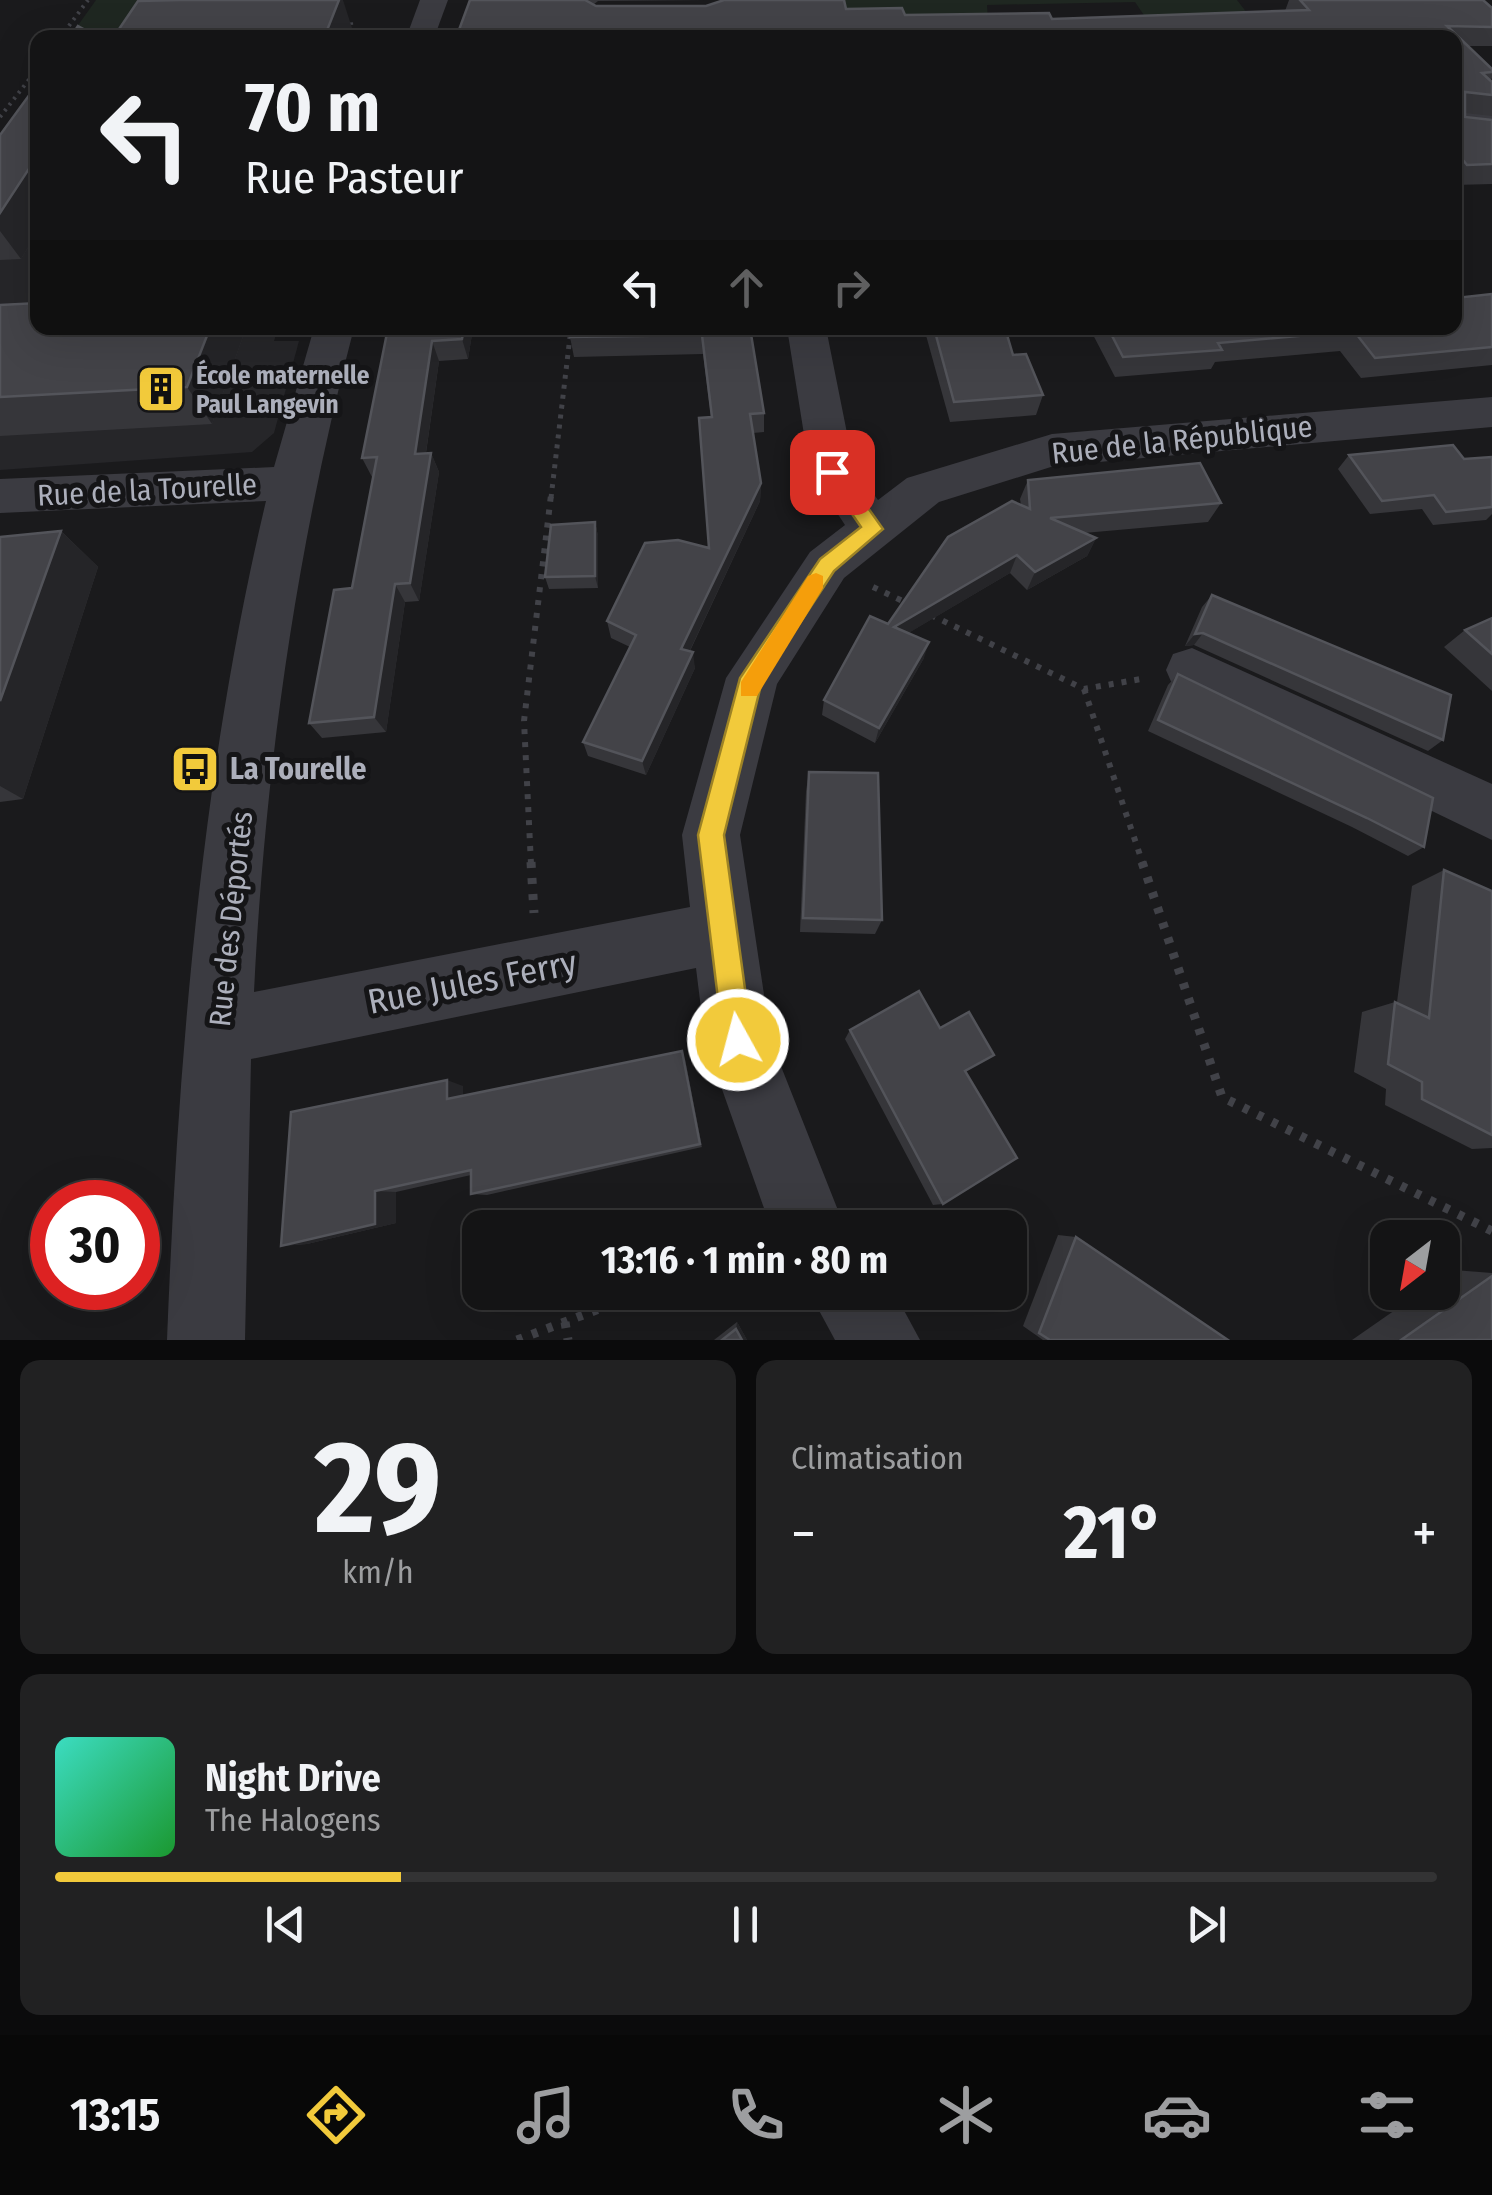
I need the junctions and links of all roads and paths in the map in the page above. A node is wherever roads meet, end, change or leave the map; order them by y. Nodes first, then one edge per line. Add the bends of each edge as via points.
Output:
1 (88, 0) edge
2 (434, 0) edge
3 (334, 20) edge
4 (66, 30) edge
5 (351, 30) edge
6 (423, 30) edge
7 (30, 78) edge
8 (1492, 116) edge
9 (0, 117) edge
10 (1462, 121) edge
11 (1462, 124) edge
12 (1492, 130) edge
13 (332, 335) edge
14 (570, 335) edge
15 (807, 335) edge
16 (1492, 412) edge
17 (294, 483) junction
18 (0, 496) edge
19 (873, 529) junction
20 (827, 565) junction
21 (1192, 670) joint
22 (1084, 688) junction
23 (1492, 813) edge
24 (724, 931) junction
25 (537, 968) junction
26 (219, 1032) junction
27 (801, 1210) edge
28 (1492, 1231) edge
29 (597, 1310) edge
30 (859, 1310) edge
31 (565, 1322) junction
32 (206, 1340) edge
33 (517, 1340) edge
34 (568, 1340) edge
35 (880, 1340) edge

1 - 4 path
2 - 6 street
3 - 5 path via 350,22
7 - 9 path
8 - 10 street
11 - 12 street
13 - 17 street, Rue des Déportés
14 - 25 path via 524,721
15 - 19 street via 832,472
16 - 19 street, Rue de la République via 1052,450 923,490
17 - 18 street, Rue de la Tourelle
17 - 26 street, Rue des Déportés via 266,606
19 - 20 street, Rue de la République
20 - 22 path
20 - 24 street, Rue de la République via 752,678 711,835
21 - 22 path
21 - 23 street
22 - 28 path via 1222,1097
24 - 25 street, Rue Jules Ferry
24 - 27 street, Rue de la République via 738,1040
25 - 26 street, Rue Jules Ferry
26 - 32 street, Rue des Déportés
29 - 31 path
30 - 35 street
31 - 33 path
31 - 34 path

